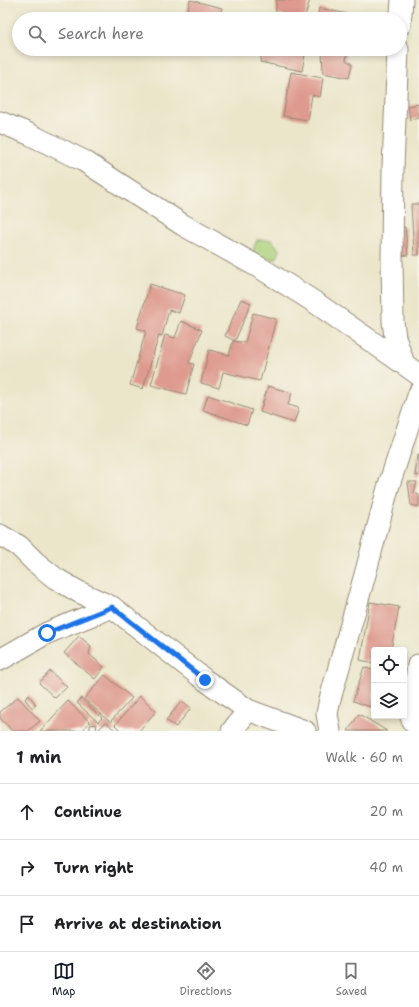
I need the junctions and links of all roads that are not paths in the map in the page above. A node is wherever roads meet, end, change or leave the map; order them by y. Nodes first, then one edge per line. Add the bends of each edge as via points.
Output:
1 (402, 0) edge
2 (401, 12) edge
3 (398, 56) edge
4 (0, 122) edge
5 (411, 369) edge
6 (419, 392) edge
7 (0, 535) edge
8 (112, 607) junction
9 (0, 660) edge
10 (418, 665) edge
11 (248, 710) junction
12 (419, 728) edge
13 (232, 731) edge
14 (305, 731) edge
15 (330, 731) edge

1 - 2 street
3 - 5 street via 393,167 394,326 395,337
4 - 5 street via 84,161 183,225 307,297
6 - 15 street via 388,488 330,699 327,714
7 - 8 street via 19,546 56,578
8 - 9 street via 47,633
8 - 11 street via 205,680
10 - 12 street via 411,717
11 - 13 street
11 - 14 street

